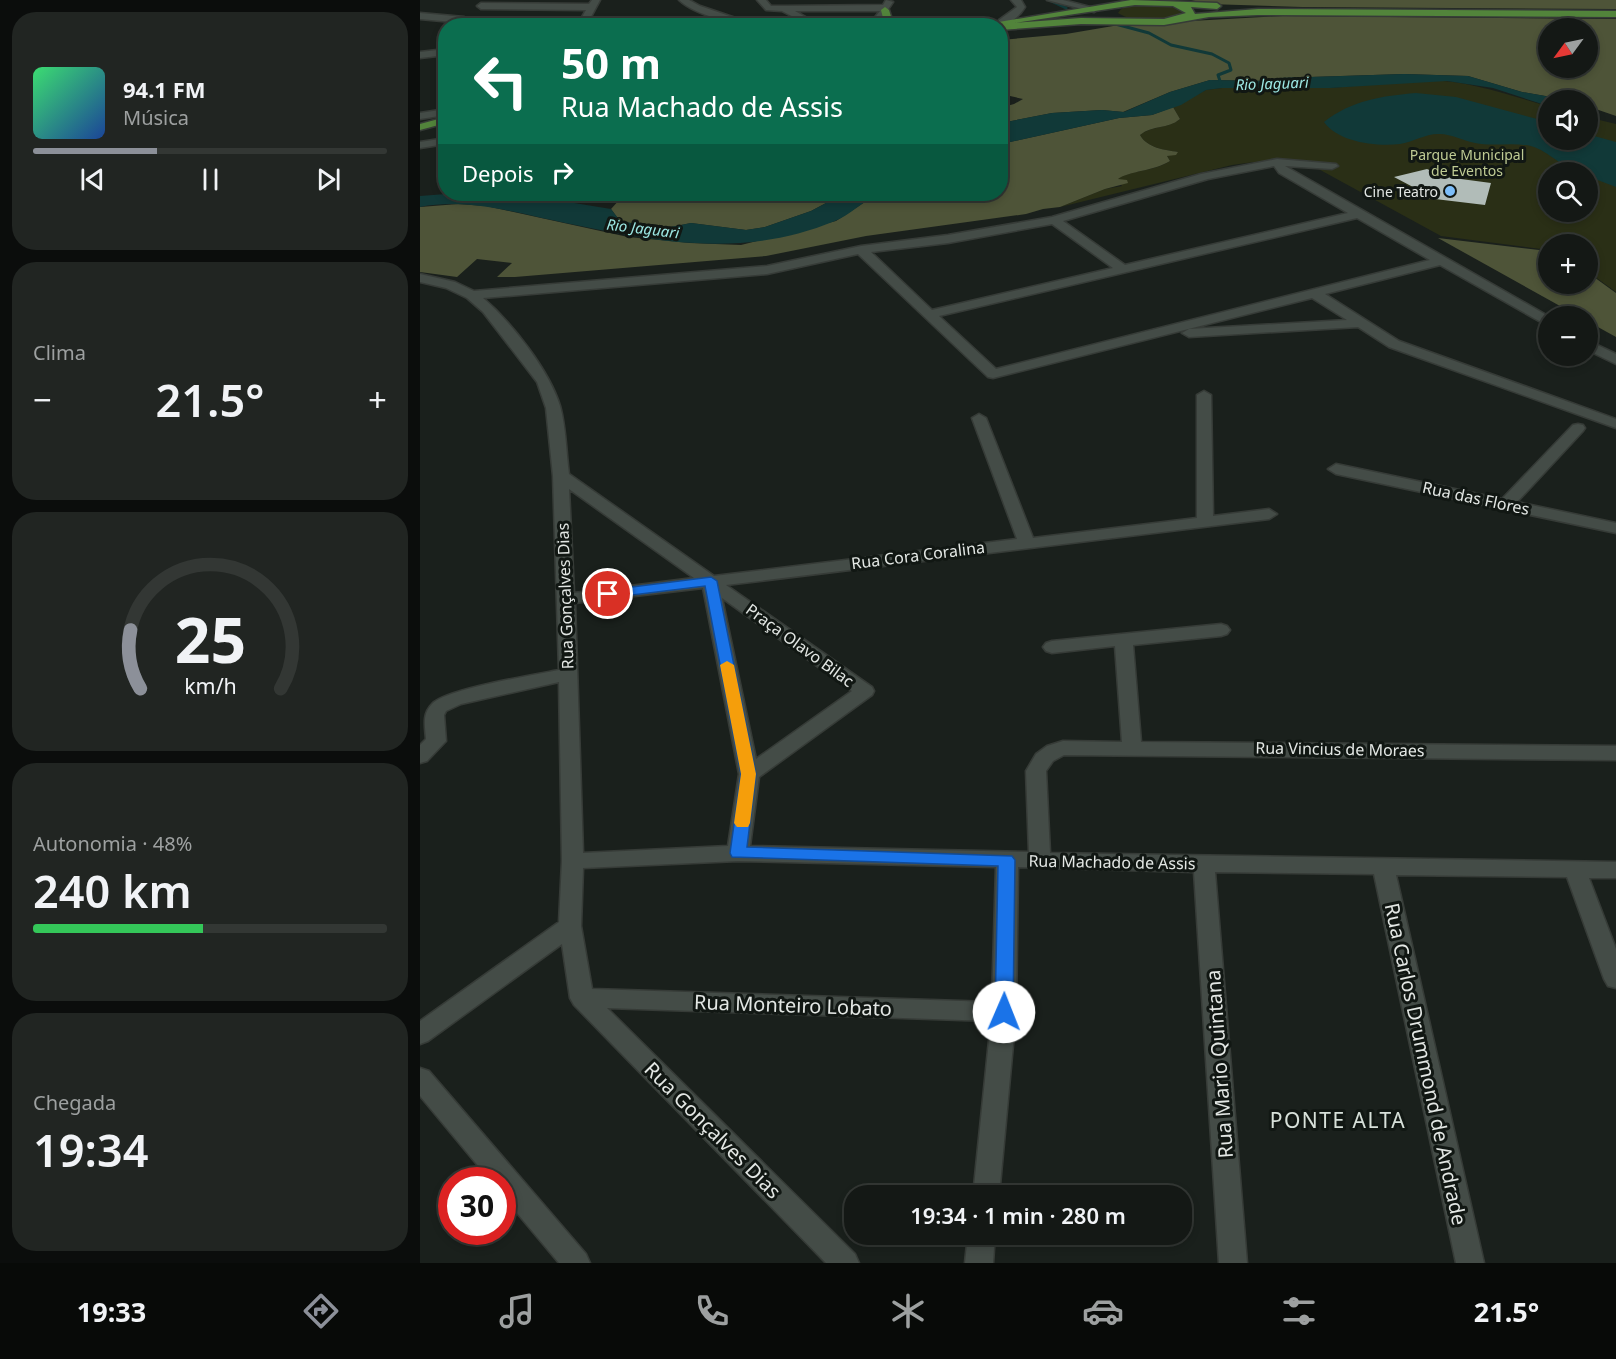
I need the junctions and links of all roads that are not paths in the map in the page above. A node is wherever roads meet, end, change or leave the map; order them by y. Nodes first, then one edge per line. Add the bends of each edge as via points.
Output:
1 (492, 0) edge
2 (683, 0) edge
3 (1015, 0) edge
4 (1051, 0) edge
5 (1131, 1) edge
6 (1169, 1) edge
7 (594, 4) edge
8 (1180, 4) junction
9 (481, 6) junction
10 (887, 6) edge
11 (756, 7) edge
12 (784, 9) junction
13 (1094, 9) junction
14 (1616, 13) edge
15 (420, 16) edge
16 (723, 17) junction
17 (468, 18) edge
18 (586, 18) edge
19 (727, 18) edge
20 (801, 18) edge
21 (438, 19) edge
22 (1008, 20) edge
23 (1178, 20) junction
24 (1134, 21) junction
25 (1008, 24) edge
26 (1008, 25) edge
27 (438, 53) edge
28 (420, 55) edge
29 (438, 113) edge
30 (420, 116) edge
31 (438, 122) edge
32 (438, 127) edge
33 (420, 128) edge
34 (438, 142) edge
35 (420, 145) edge
36 (1277, 162) junction
37 (1332, 166) dead end
38 (1358, 214) junction
39 (1054, 220) junction
40 (861, 250) junction
41 (1442, 261) junction
42 (1123, 269) junction
43 (420, 278) edge
44 (1314, 294) junction
45 (472, 295) junction
46 (930, 314) junction
47 (1538, 316) edge
48 (1358, 323) junction
49 (1171, 329) junction
50 (1598, 350) edge
51 (1616, 360) edge
52 (1204, 395) dead end
53 (979, 418) dead end
54 (1616, 424) edge
55 (1578, 428) dead end
56 (1336, 469) dead end
57 (561, 476) junction
58 (1507, 504) junction
59 (1269, 514) dead end
60 (1205, 520) junction
61 (1616, 528) edge
62 (1026, 542) junction
63 (711, 581) junction
64 (567, 599) junction
65 (1221, 630) dead end
66 (1124, 639) junction
67 (1052, 647) dead end
68 (567, 674) junction
69 (1132, 747) junction
70 (1616, 753) edge
71 (420, 756) edge
72 (749, 774) junction
73 (738, 853) junction
74 (1007, 860) junction
75 (1040, 860) junction
76 (573, 861) junction
77 (1204, 864) junction
78 (1383, 865) junction
79 (1575, 870) junction
80 (1616, 870) edge
81 (570, 926) junction
82 (1616, 979) edge
83 (582, 998) junction
84 (1004, 1012) junction
85 (420, 1034) edge
86 (420, 1078) edge
87 (987, 1185) edge
88 (981, 1245) edge
89 (576, 1263) edge
90 (845, 1263) edge
91 (979, 1263) edge
92 (1233, 1263) edge
93 (1470, 1263) edge

1 - 9 street
2 - 16 street
3 - 22 street via 1021,7
4 - 13 street
5 - 6 main road
5 - 13 main road
5 - 24 main road via 1110,12
6 - 8 main road
7 - 9 street
7 - 18 street
8 - 14 main road
8 - 23 main road via 1191,14
9 - 17 street
10 - 12 street
11 - 12 street
11 - 16 street
12 - 20 street
13 - 25 main road
14 - 23 main road via 1258,12
15 - 21 street
16 - 19 street
23 - 24 main road
24 - 26 main road
27 - 28 street
29 - 30 street
31 - 33 main road
32 - 33 main road
34 - 35 street
36 - 37 street
36 - 38 street via 1283,171
36 - 39 street via 1205,176
38 - 41 street
38 - 42 street
39 - 40 street via 948,240
39 - 42 street
40 - 45 street via 735,274
40 - 46 street
41 - 44 street
41 - 47 street
42 - 46 street
43 - 45 street
44 - 48 street
44 - 49 street
45 - 57 street, Rua Gonçalves Dias via 489,309 544,382 553,408
46 - 49 street via 993,374
48 - 49 street via 1189,333
48 - 54 street via 1394,344
50 - 51 street
52 - 60 street
53 - 62 street
55 - 58 street
56 - 58 street, Rua das Flores
57 - 63 street, Praça Olavo Bilac
57 - 64 street, Rua Gonçalves Dias
58 - 61 street, Rua das Flores
59 - 60 street, Rua Cora Coralina
60 - 62 street, Rua Cora Coralina
62 - 63 street, Rua Cora Coralina
63 - 64 street, Rua Cora Coralina
63 - 72 street
63 - 72 street, Praça Olavo Bilac via 865,691
64 - 68 street, Rua Gonçalves Dias
65 - 66 street
66 - 67 street
66 - 69 street
68 - 71 street via 455,699 439,707 434,715 436,741
68 - 76 street, Rua Gonçalves Dias
69 - 70 street, Rua Vincius de Moraes
69 - 75 street, Rua Vincius de Moraes via 1063,748 1041,760 1036,771
72 - 73 street
73 - 74 street, Rua Machado de Assis
73 - 76 street, Rua Machado de Assis
74 - 75 street, Rua Machado de Assis
74 - 84 street
75 - 77 street, Rua Machado de Assis
76 - 81 street, Rua Gonçalves Dias
77 - 78 street, Rua Machado de Assis
77 - 92 street, Rua Mario Quintana
78 - 79 street, Rua Machado de Assis
78 - 93 street, Rua Carlos Drummond de Andrade
79 - 80 street, Rua Machado de Assis
79 - 82 street
81 - 83 street, Rua Gonçalves Dias
81 - 85 street
83 - 84 street, Rua Monteiro Lobato
83 - 90 street, Rua Gonçalves Dias
84 - 87 street
86 - 89 street
88 - 91 street

